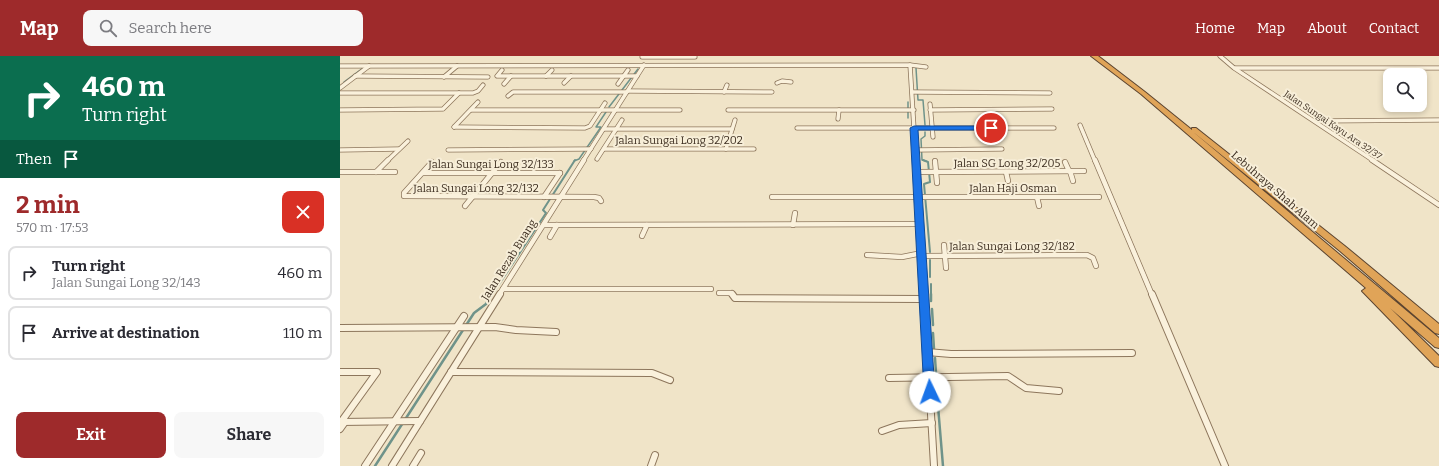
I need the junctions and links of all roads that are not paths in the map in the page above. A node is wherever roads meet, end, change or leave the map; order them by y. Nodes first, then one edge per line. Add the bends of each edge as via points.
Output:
1 (1094, 56) edge
2 (1102, 56) edge
3 (1220, 56) edge
4 (642, 57) dead end
5 (669, 57) edge
6 (695, 57) dead end
7 (644, 65) junction
8 (664, 65) junction
9 (910, 65) junction
10 (340, 66) edge
11 (368, 66) junction
12 (458, 66) junction
13 (926, 67) dead end
14 (1234, 68) junction
15 (1439, 68) edge
16 (502, 70) dead end
17 (552, 70) dead end
18 (628, 70) dead end
19 (527, 71) dead end
20 (598, 71) dead end
21 (355, 76) junction
22 (444, 76) junction
23 (511, 76) junction
24 (522, 76) junction
25 (546, 76) junction
26 (571, 76) junction
27 (594, 76) junction
28 (626, 76) junction
29 (635, 76) junction
30 (488, 77) dead end
31 (791, 82) dead end
32 (564, 83) dead end
33 (777, 83) dead end
34 (504, 84) dead end
35 (618, 84) dead end
36 (727, 85) dead end
37 (483, 86) dead end
38 (340, 88) edge
39 (625, 92) junction
40 (724, 92) junction
41 (772, 92) dead end
42 (913, 92) junction
43 (341, 93) edge
44 (459, 93) junction
45 (1050, 93) dead end
46 (508, 96) dead end
47 (478, 102) dead end
48 (605, 102) dead end
49 (930, 104) dead end
50 (1052, 109) dead end
51 (340, 110) edge
52 (471, 110) junction
53 (600, 110) junction
54 (616, 110) junction
55 (680, 110) dead end
56 (728, 110) dead end
57 (839, 110) junction
58 (910, 110) junction
59 (930, 110) junction
60 (838, 119) dead end
61 (622, 120) dead end
62 (735, 120) dead end
63 (1439, 120) edge
64 (1314, 121) junction
65 (1080, 125) dead end
66 (797, 128) dead end
67 (914, 128) junction
68 (1054, 128) dead end
69 (604, 129) junction
70 (616, 129) junction
71 (732, 129) junction
72 (932, 129) junction
73 (933, 137) dead end
74 (408, 141) dead end
75 (399, 149) junction
76 (604, 149) junction
77 (726, 149) junction
78 (754, 149) dead end
79 (1002, 149) dead end
80 (340, 150) edge
81 (448, 150) dead end
82 (586, 150) junction
83 (915, 150) junction
84 (597, 159) dead end
85 (935, 161) dead end
86 (432, 162) dead end
87 (501, 162) dead end
88 (1065, 162) dead end
89 (1069, 171) junction
90 (1084, 171) dead end
91 (340, 172) edge
92 (376, 172) junction
93 (395, 172) dead end
94 (492, 172) junction
95 (917, 172) junction
96 (933, 172) junction
97 (1006, 172) junction
98 (423, 173) junction
99 (1008, 181) dead end
100 (1073, 181) dead end
101 (937, 182) dead end
102 (472, 196) junction
103 (546, 197) junction
104 (561, 197) junction
105 (772, 197) dead end
106 (920, 197) junction
107 (1037, 197) junction
108 (1099, 197) dead end
109 (1432, 200) junction
110 (1439, 200) edge
111 (601, 201) dead end
112 (1439, 205) edge
113 (465, 206) dead end
114 (1039, 206) dead end
115 (795, 213) dead end
116 (920, 224) junction
117 (544, 225) junction
118 (557, 225) junction
119 (647, 225) junction
120 (793, 225) junction
121 (642, 236) dead end
122 (550, 237) dead end
123 (1316, 241) junction
124 (944, 245) dead end
125 (1343, 249) junction
126 (867, 255) dead end
127 (922, 255) junction
128 (945, 256) junction
129 (1096, 266) dead end
130 (946, 268) dead end
131 (503, 289) junction
132 (710, 289) dead end
133 (719, 293) dead end
134 (924, 299) junction
135 (464, 316) dead end
136 (1439, 322) edge
137 (480, 326) junction
138 (340, 328) edge
139 (459, 328) junction
140 (1439, 330) edge
141 (556, 332) dead end
142 (1439, 344) edge
143 (927, 352) junction
144 (1132, 353) dead end
145 (1439, 363) edge
146 (340, 372) edge
147 (451, 372) junction
148 (929, 377) junction
149 (889, 378) dead end
150 (670, 380) dead end
151 (1059, 391) dead end
152 (420, 421) junction
153 (400, 422) junction
154 (932, 423) junction
155 (342, 424) edge
156 (882, 431) dead end
157 (421, 453) dead end
158 (655, 455) dead end
159 (365, 466) edge
160 (392, 466) edge
161 (413, 466) edge
162 (651, 466) edge
163 (934, 466) edge
164 (1225, 466) edge

1 - 123 highway, Lebuhraya Shah Alam via 1143,93
2 - 125 highway, Lebuhraya Shah Alam
3 - 14 street, Jalan Sungai Kayu Ara 32/37
4 - 5 street
5 - 6 street
5 - 8 street
7 - 8 street
7 - 12 street
7 - 29 street, Jalan Rezab Buang
8 - 9 street
9 - 13 street
9 - 42 street
10 - 11 street
11 - 12 street
11 - 21 street
12 - 22 street
14 - 15 street
14 - 64 street, Jalan Sungai Kayu Ara 32/37
16 - 23 street via 497,76
17 - 25 street
18 - 28 street
19 - 24 street
20 - 27 street
21 - 22 street
21 - 38 street
22 - 30 street
23 - 24 street
23 - 34 street
24 - 25 street
25 - 26 street
26 - 27 street
26 - 32 street
27 - 28 street
28 - 29 street
28 - 35 street
29 - 39 street, Jalan Rezab Buang
31 - 33 street
36 - 40 street
37 - 44 street via 476,92
39 - 40 street
39 - 46 street via 513,92
39 - 54 street, Jalan Rezab Buang
40 - 41 street
42 - 45 street
42 - 58 street
43 - 44 street
44 - 51 street via 443,109
47 - 52 street
48 - 53 street
49 - 59 street
50 - 59 street
52 - 53 street
52 - 53 street via 455,128 585,128 590,126
53 - 54 street
54 - 55 street
54 - 69 street, Jalan Rezab Buang
56 - 57 street
57 - 58 street
57 - 60 street
58 - 67 street
59 - 72 street
61 - 70 street
62 - 71 street
63 - 64 street
64 - 109 street, Jalan Sungai Kayu Ara 32/37
65 - 164 street
66 - 67 street
67 - 72 street
67 - 83 street
68 - 72 street
69 - 70 street
69 - 82 street, Jalan Rezab Buang
70 - 71 street
70 - 76 street
71 - 77 street
72 - 73 street
74 - 75 street
75 - 80 street
75 - 92 street
76 - 77 street, Jalan Sungai Long 32/202
76 - 84 street
77 - 78 street, Jalan Sungai Long 32/202
79 - 83 street
81 - 82 street
82 - 104 street, Jalan Rezab Buang
83 - 95 street
85 - 96 street
86 - 98 street
87 - 94 street
88 - 89 street
89 - 90 street, Jalan SG Long 32/205
89 - 97 street, Jalan SG Long 32/205
89 - 100 street
91 - 92 street
92 - 93 street
94 - 98 street, Jalan Sungai Long 32/133
94 - 102 street
94 - 103 street, Jalan Sungai Long 32/133 via 560,172
95 - 96 street, Jalan SG Long 32/205
95 - 106 street
96 - 97 street, Jalan SG Long 32/205
96 - 101 street
97 - 99 street
98 - 102 street, Jalan Sungai Long 32/132 via 404,196
102 - 103 street, Jalan Sungai Long 32/132
102 - 113 street
103 - 104 street, Jalan Sungai Long 32/132
104 - 111 street, Jalan Sungai Long 32/132 via 599,198
104 - 117 street, Jalan Rezab Buang
105 - 106 street, Jalan Haji Osman
106 - 107 street, Jalan Haji Osman
106 - 116 street
107 - 108 street, Jalan Haji Osman
107 - 114 street
109 - 110 street
109 - 112 street, Jalan Sungai Kayu Ara 32/37
115 - 120 street
116 - 120 street
116 - 127 street
117 - 118 street
117 - 131 street, Jalan Rezab Buang
118 - 119 street
118 - 122 street
119 - 120 street
119 - 121 street
123 - 142 highway, Lebuhraya Shah Alam
123 - 145 highway
124 - 128 street
125 - 136 highway
125 - 140 highway, Lebuhraya Shah Alam
126 - 127 street, Jalan Sungai Long 32/182
127 - 128 street, Jalan Sungai Long 32/182
127 - 134 street
128 - 129 street, Jalan Sungai Long 32/182 via 1087,256 1093,258
128 - 130 street
131 - 132 street
131 - 137 street, Jalan Rezab Buang
133 - 134 street via 731,293 735,298
134 - 143 street
135 - 139 street
137 - 139 street
137 - 141 street
137 - 147 street, Jalan Rezab Buang
138 - 139 street
139 - 153 street
143 - 144 street
143 - 148 street
146 - 155 street via 377,372
147 - 150 street via 652,373
147 - 152 street, Jalan Rezab Buang
148 - 149 street
148 - 151 street via 1008,376 1026,388
148 - 154 street
152 - 153 street
152 - 160 street, Jalan Rezab Buang
153 - 155 street
153 - 159 street
154 - 156 street via 916,423
154 - 163 street
157 - 161 street
158 - 162 street

